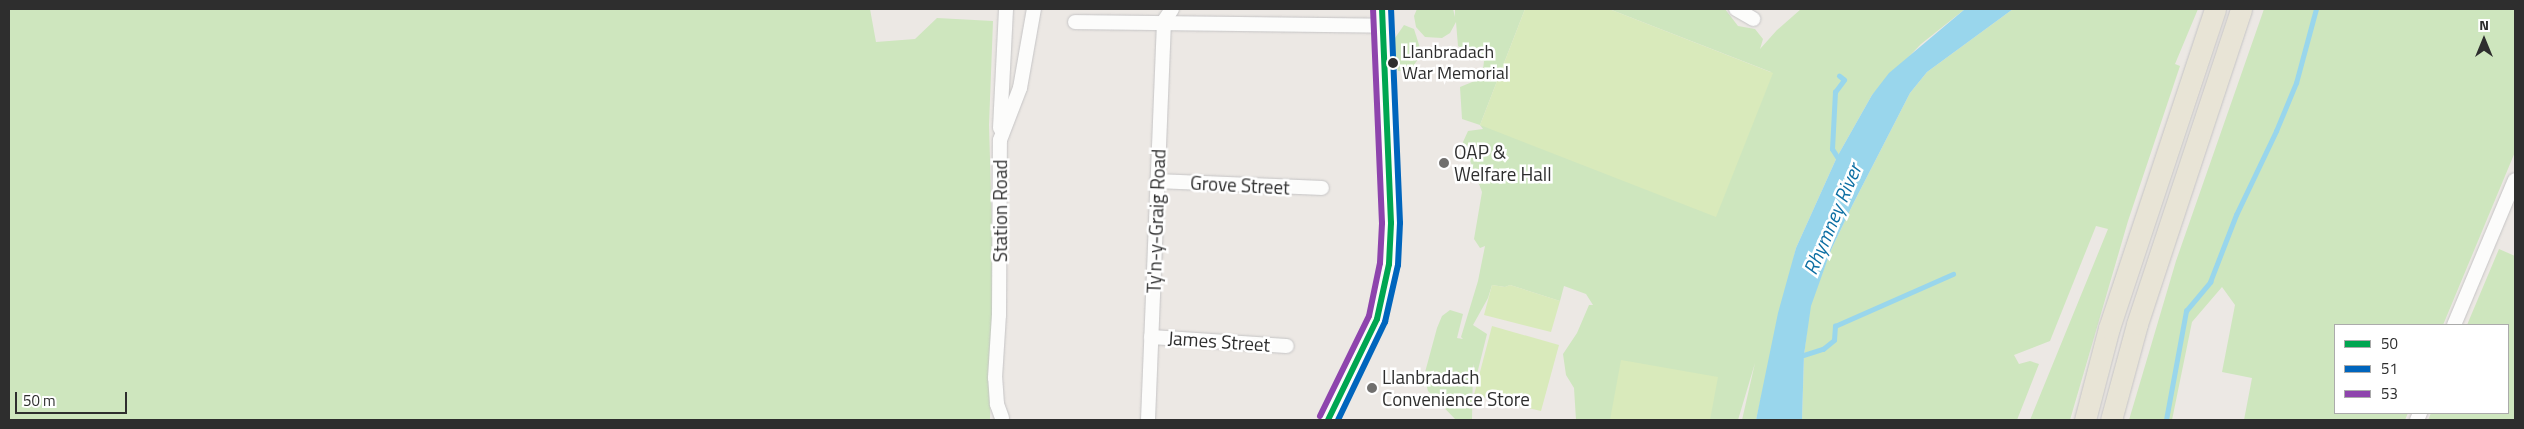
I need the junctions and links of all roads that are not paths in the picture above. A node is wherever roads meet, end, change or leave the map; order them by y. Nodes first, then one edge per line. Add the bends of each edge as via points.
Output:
1 (1006, 9) edge
2 (1034, 9) edge
3 (1172, 9) edge
4 (1382, 9) edge
5 (1736, 9) edge
6 (2215, 9) edge
7 (2241, 9) edge
8 (1753, 20) dead end
9 (1075, 22) dead end
10 (1164, 22) junction
11 (1381, 26) junction
12 (1000, 140) junction
13 (2515, 180) edge
14 (1157, 181) junction
15 (1322, 188) dead end
16 (2454, 324) edge
17 (1151, 337) junction
18 (1287, 346) dead end
19 (1002, 418) dead end
20 (1148, 420) edge
21 (1328, 420) edge
22 (2085, 420) edge
23 (2111, 420) edge

1 - 12 street
2 - 12 street, Station Road via 1020,88
3 - 10 street
4 - 11 street
5 - 8 street
6 - 22 main road via 2109,328
7 - 23 main road via 2137,324
9 - 10 street
10 - 11 street
10 - 14 street, Ty'n-y-Graig Road
11 - 21 street via 1391,223 1389,264 1377,319
12 - 19 street, Station Road via 999,314 995,378 997,404
13 - 16 street
14 - 15 street, Grove Street
14 - 17 street, Ty'n-y-Graig Road
17 - 18 street, James Street
17 - 20 street, Ty'n-y-Graig Road

